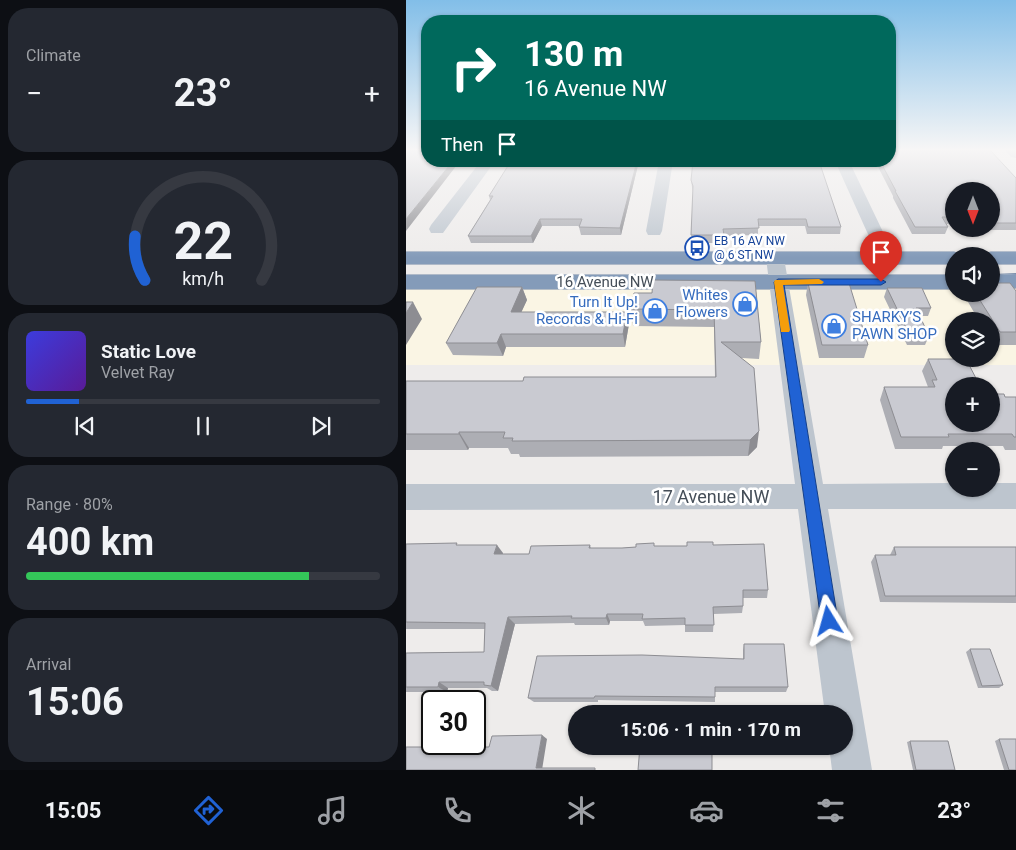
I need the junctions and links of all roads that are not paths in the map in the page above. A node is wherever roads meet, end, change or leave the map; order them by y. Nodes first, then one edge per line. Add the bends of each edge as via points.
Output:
1 (469, 186) edge
2 (662, 186) edge
3 (854, 186) edge
4 (437, 229) dead end
5 (654, 232) dead end
6 (875, 232) dead end
7 (406, 258) edge
8 (1000, 258) edge
9 (1016, 258) edge
10 (945, 259) edge
11 (776, 270) junction
12 (945, 281) edge
13 (1016, 281) edge
14 (406, 282) edge
15 (1000, 282) edge
16 (811, 496) junction
17 (1016, 496) edge
18 (406, 497) edge
19 (843, 705) edge
20 (850, 755) edge
21 (852, 770) edge

1 - 4 street
2 - 5 street
3 - 6 street
7 - 11 highway, 16 Avenue NW
8 - 9 highway
10 - 11 highway, 16 Avenue NW
11 - 12 highway, 16 Avenue NW
11 - 14 highway, 16 Avenue NW
11 - 16 street
13 - 15 highway
16 - 17 street, 17 Avenue NW
16 - 18 street, 17 Avenue NW
16 - 19 street
20 - 21 street

